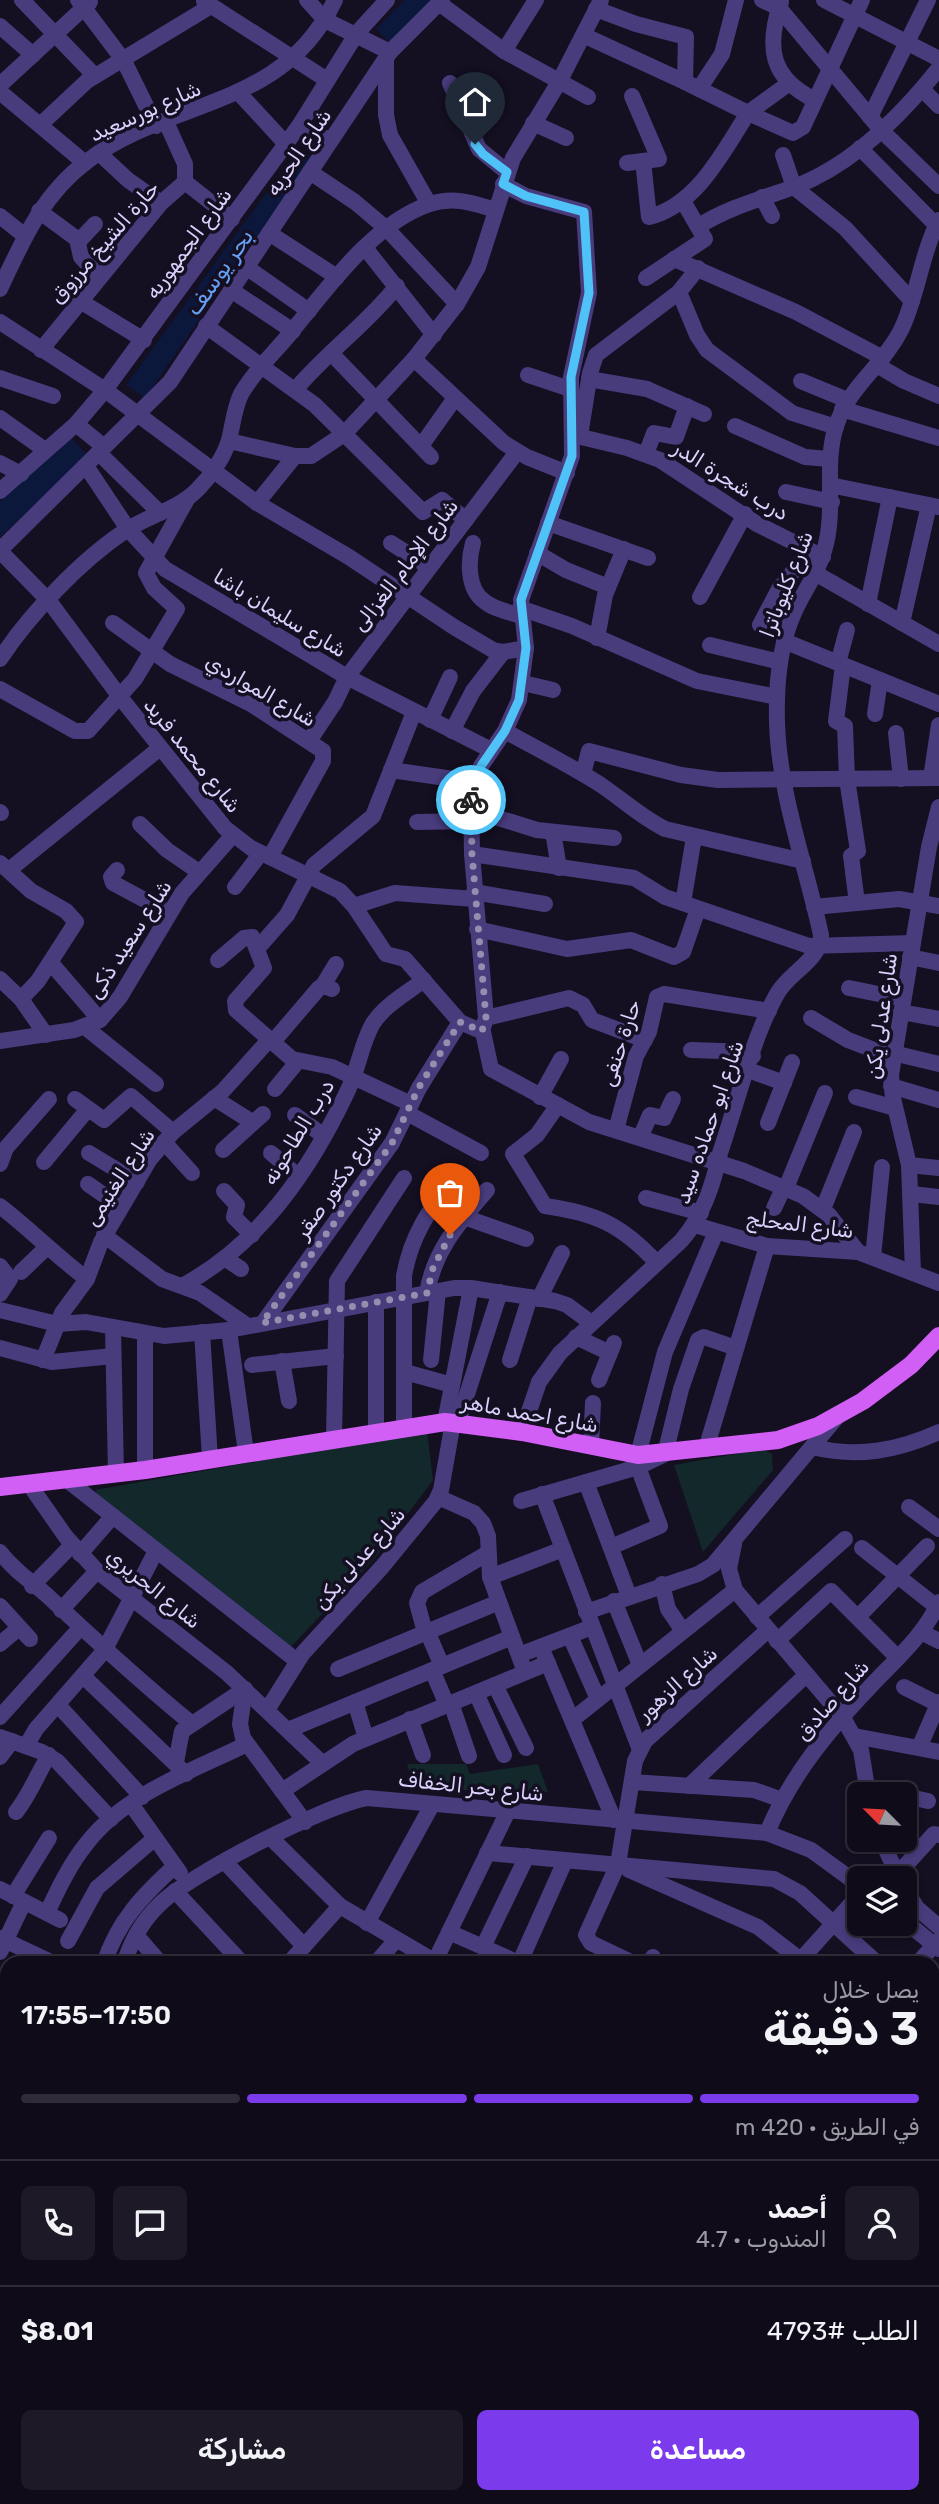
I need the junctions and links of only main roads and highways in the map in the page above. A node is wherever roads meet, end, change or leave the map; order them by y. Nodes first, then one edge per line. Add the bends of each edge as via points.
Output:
1 (939, 1336) edge
2 (0, 1487) edge

1 - 2 main road, شارع احمد ماهر via 888,1384 837,1416 778,1440 638,1461 591,1446 452,1422 145,1470

